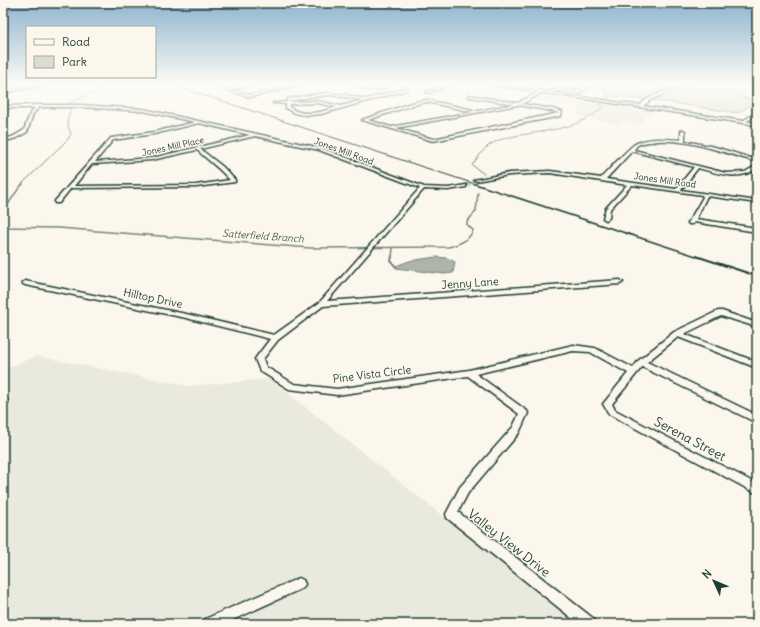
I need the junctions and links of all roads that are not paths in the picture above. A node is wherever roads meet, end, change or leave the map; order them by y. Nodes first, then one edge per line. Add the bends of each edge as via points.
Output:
1 (30, 114) edge
2 (163, 114) edge
3 (381, 114) edge
4 (465, 114) edge
5 (561, 114) edge
6 (691, 114) edge
7 (755, 114) edge
8 (200, 122) junction
9 (743, 122) junction
10 (757, 124) edge
11 (390, 128) junction
12 (683, 131) dead end
13 (256, 134) junction
14 (3, 141) edge
15 (683, 142) junction
16 (198, 149) junction
17 (631, 150) junction
18 (757, 161) edge
19 (91, 164) junction
20 (757, 166) edge
21 (697, 167) junction
22 (603, 179) junction
23 (476, 180) tunnel mouth
24 (631, 183) junction
25 (464, 186) tunnel mouth
26 (72, 187) junction
27 (423, 188) junction
28 (678, 190) junction
29 (703, 194) junction
30 (57, 202) dead end
31 (757, 202) edge
32 (606, 218) dead end
33 (757, 230) edge
34 (620, 282) dead end
35 (25, 283) dead end
36 (321, 304) junction
37 (757, 325) edge
38 (677, 334) junction
39 (275, 338) junction
40 (642, 363) junction
41 (757, 365) edge
42 (470, 372) junction
43 (634, 372) junction
44 (757, 419) edge
45 (757, 489) edge
46 (299, 584) dead end
47 (210, 624) edge
48 (589, 624) edge

1 - 14 street via 26,131
2 - 8 street, Jones Mill Road
3 - 11 street via 364,120
4 - 11 street
5 - 11 street via 437,140
6 - 9 main road
7 - 9 street
8 - 13 street, Jones Mill Road
8 - 19 street via 154,133 116,138
9 - 10 main road
12 - 15 street
13 - 16 street, Jones Mill Place
13 - 27 street, Jones Mill Road via 320,149
15 - 17 street via 643,141
15 - 18 street via 730,152
16 - 19 street, Jones Mill Place via 143,161
16 - 26 street via 233,180 196,186
17 - 21 street
17 - 22 street
19 - 26 street
20 - 21 street via 749,172 734,174
21 - 28 street
22 - 23 street, Jones Mill Road via 536,172
22 - 24 street, Jones Mill Road
24 - 28 street, Jones Mill Road
24 - 32 street via 608,209
25 - 27 street, Jones Mill Road via 448,189
26 - 30 street
27 - 36 street, Pine Vista Circle
28 - 29 street, Jones Mill Road
29 - 31 street, Jones Mill Road
29 - 33 street via 705,197 693,221
34 - 36 street, Jenny Lane
35 - 39 street, Hilltop Drive via 186,316
36 - 39 street, Pine Vista Circle
37 - 38 street via 720,313
38 - 40 street
38 - 41 street
39 - 42 street, Pine Vista Circle via 259,360 263,369 292,387 337,392
40 - 43 street
40 - 44 street
42 - 43 street, Pine Vista Circle via 573,348 592,350
42 - 48 street, Valley View Drive via 524,413 516,430 464,490 451,514
43 - 45 street, Serena Street via 608,404 612,412
46 - 47 street

